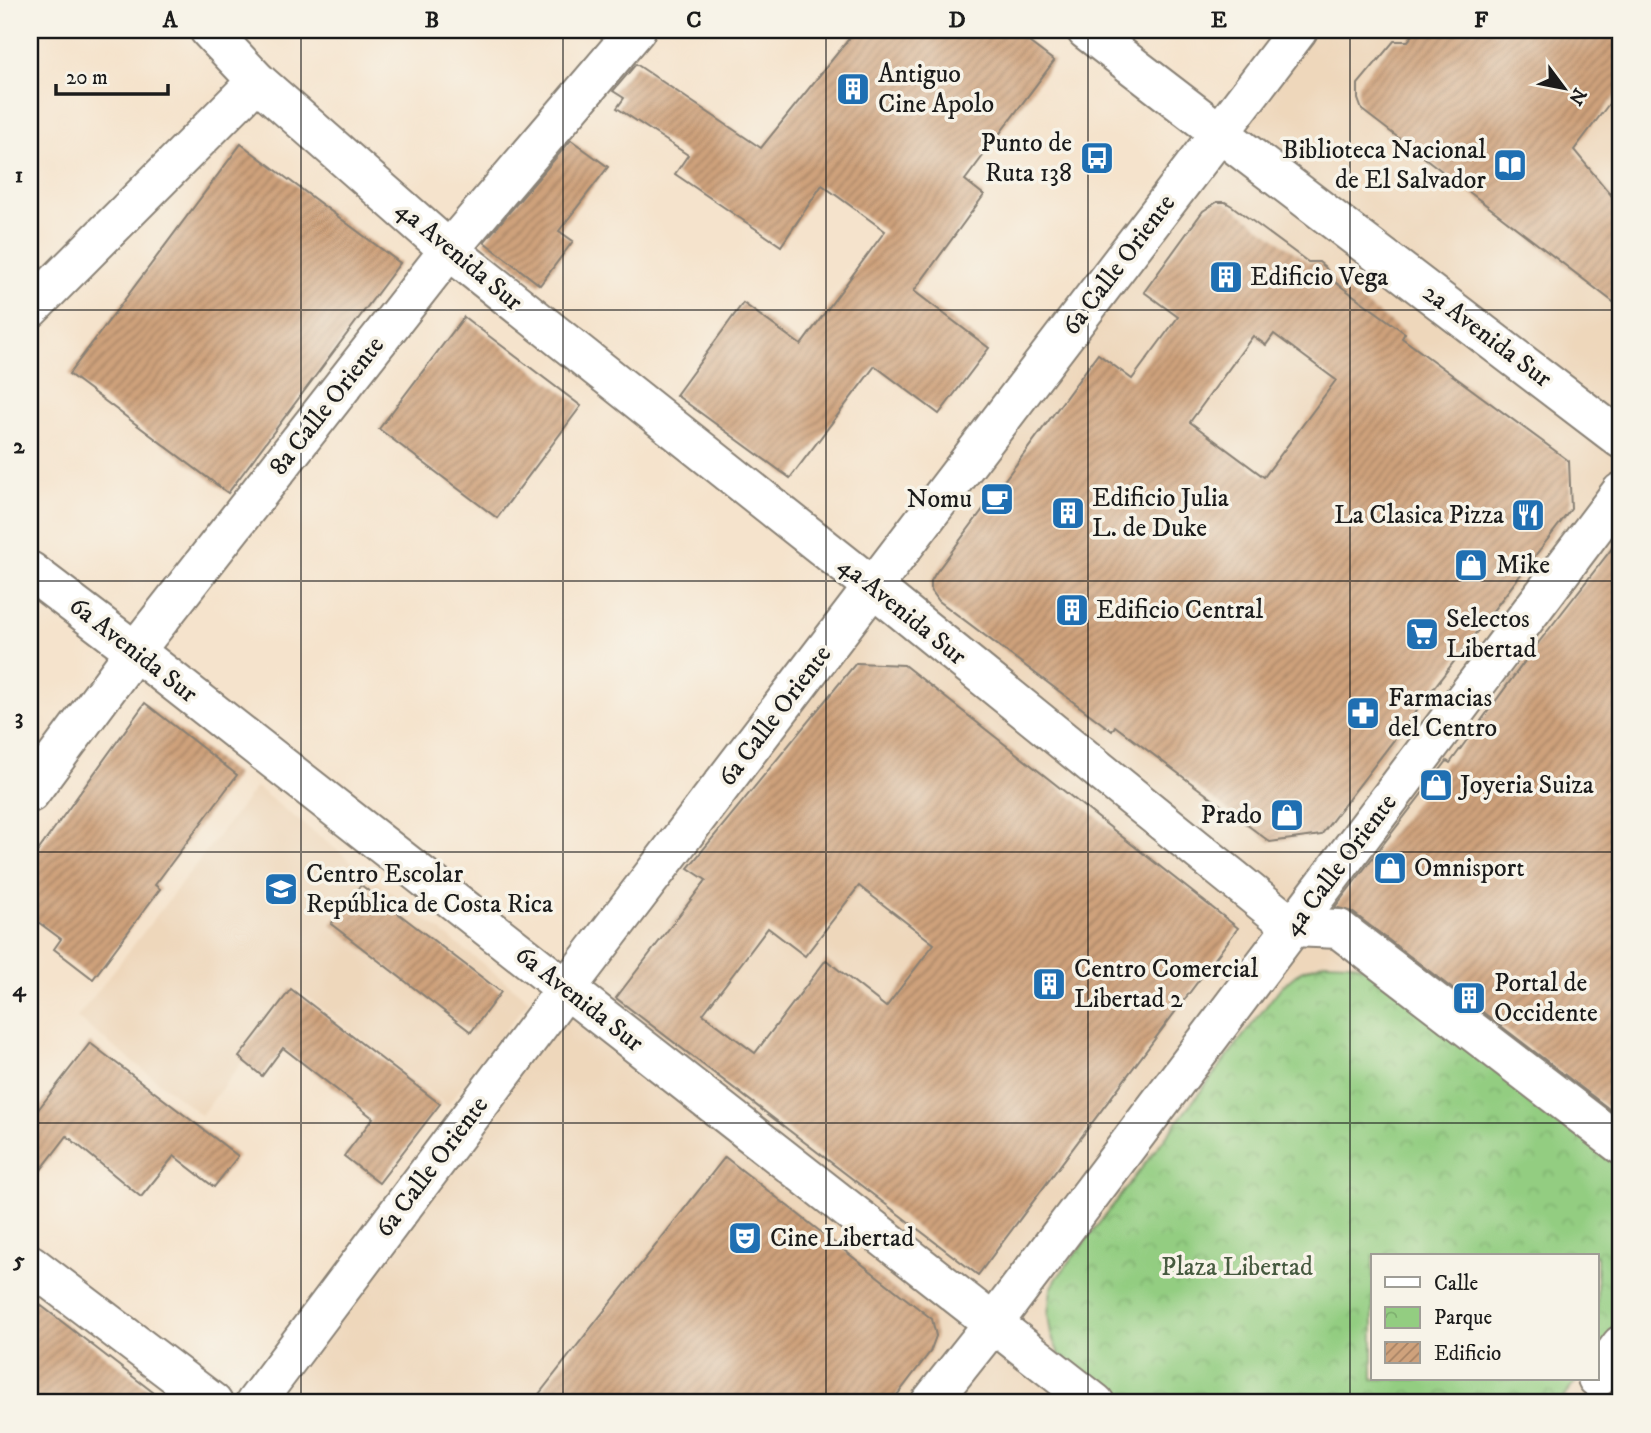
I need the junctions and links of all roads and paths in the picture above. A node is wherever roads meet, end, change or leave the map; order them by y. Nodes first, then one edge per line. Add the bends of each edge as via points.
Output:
1 (209, 30) edge
2 (636, 30) edge
3 (1086, 30) edge
4 (1298, 30) edge
5 (257, 81) junction
6 (1220, 133) junction
7 (449, 250) junction
8 (30, 309) edge
9 (1621, 439) edge
10 (1621, 492) edge
11 (30, 571) edge
12 (873, 587) junction
13 (135, 651) junction
14 (30, 793) edge
15 (1293, 927) junction
16 (566, 989) junction
17 (1621, 1145) edge
18 (30, 1264) edge
19 (992, 1325) junction
20 (1621, 1345) edge
21 (1598, 1375) edge
22 (1595, 1380) edge
23 (213, 1403) edge
24 (255, 1403) edge
25 (930, 1403) edge
26 (1095, 1403) edge
27 (1578, 1403) edge

1 - 5 street, 4a Avenida Sur
2 - 7 street, 8a Calle Oriente
3 - 6 street, 2a Avenida Sur
4 - 6 street, 6a Calle Oriente
5 - 7 street, 4a Avenida Sur
5 - 8 street
6 - 9 street, 2a Avenida Sur
6 - 12 street, 6a Calle Oriente
7 - 12 street, 4a Avenida Sur
7 - 13 street, 8a Calle Oriente
10 - 15 street, 4a Calle Oriente
11 - 13 street, 6a Avenida Sur
12 - 15 street, 4a Avenida Sur
12 - 16 street, 6a Calle Oriente
13 - 14 street, 8a Calle Oriente
13 - 16 street, 6a Avenida Sur
15 - 17 street via 1339,929
15 - 19 street, 4a Calle Oriente
16 - 19 street, 6a Avenida Sur
16 - 24 street, 6a Calle Oriente
18 - 23 street
19 - 25 street, 4a Calle Oriente
19 - 26 street, 6a Avenida Sur
20 - 21 street
22 - 27 street

